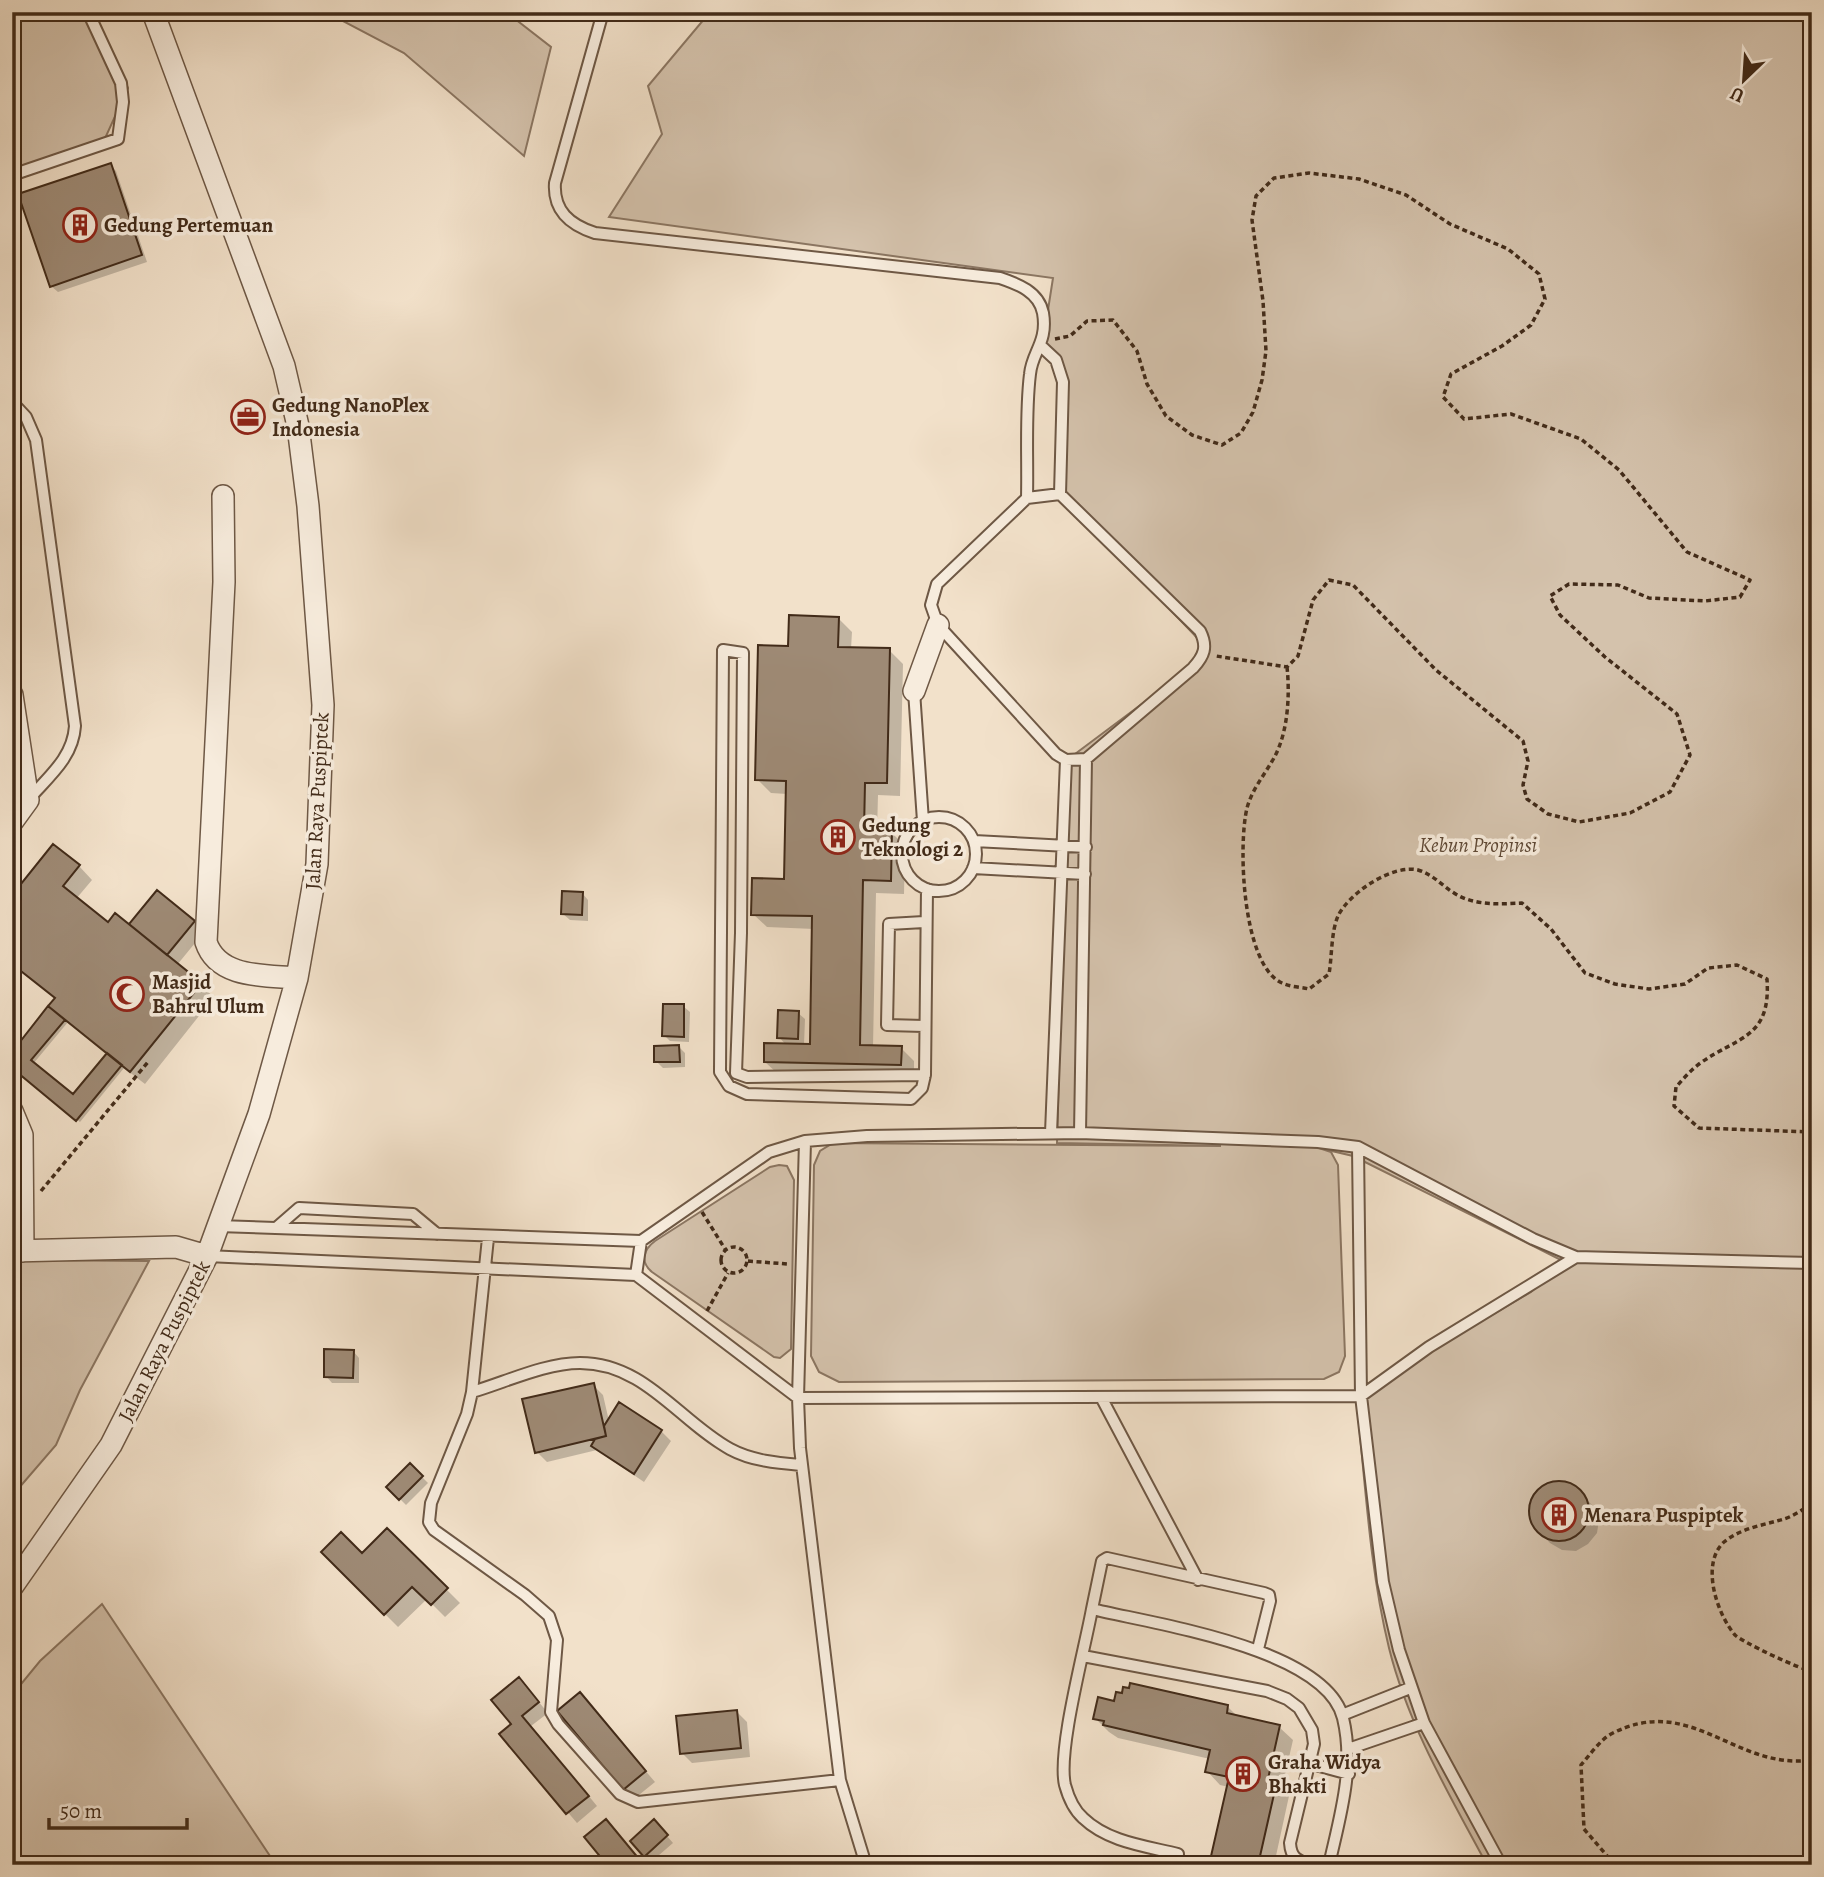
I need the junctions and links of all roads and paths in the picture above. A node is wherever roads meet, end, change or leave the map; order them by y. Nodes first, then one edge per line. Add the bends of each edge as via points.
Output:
1 (88, 12) edge
2 (153, 12) edge
3 (603, 12) edge
4 (12, 175) edge
5 (1042, 345) junction
6 (12, 402) edge
7 (1060, 494) junction
8 (223, 496) dead end
9 (1027, 498) junction
10 (938, 625) junction
11 (1203, 654) junction
12 (1287, 667) junction
13 (914, 691) joint
14 (12, 695) edge
15 (723, 697) junction
16 (742, 698) junction
17 (1086, 759) junction
18 (1066, 760) junction
19 (722, 762) junction
20 (741, 763) junction
21 (28, 800) junction
22 (923, 821) junction
23 (12, 822) edge
24 (721, 823) junction
25 (740, 823) junction
26 (974, 841) junction
27 (1064, 846) junction
28 (1086, 848) junction
29 (974, 868) junction
30 (721, 872) junction
31 (1063, 873) junction
32 (741, 874) junction
33 (1085, 874) junction
34 (927, 890) junction
35 (924, 922) junction
36 (720, 932) junction
37 (741, 933) junction
38 (297, 978) junction
39 (924, 1026) junction
40 (148, 1062) dead end
41 (925, 1075) junction
42 (747, 1077) junction
43 (747, 1094) junction
44 (12, 1111) edge
45 (1812, 1132) edge
46 (1051, 1133) junction
47 (1080, 1133) junction
48 (805, 1141) junction
49 (1358, 1147) junction
50 (696, 1202) junction
51 (22, 1203) junction
52 (218, 1226) junction
53 (276, 1228) junction
54 (437, 1234) junction
55 (488, 1238) junction
56 (641, 1241) junction
57 (176, 1247) junction
58 (725, 1249) junction
59 (17, 1251) edge
60 (207, 1256) junction
61 (1576, 1257) junction
62 (747, 1261) junction
63 (1812, 1263) edge
64 (802, 1265) junction
65 (486, 1268) junction
66 (728, 1273) junction
67 (636, 1275) junction
68 (701, 1324) junction
69 (472, 1392) junction
70 (1361, 1396) junction
71 (1101, 1397) junction
72 (798, 1398) junction
73 (802, 1465) junction
74 (1812, 1503) edge
75 (1198, 1580) junction
76 (12, 1587) edge
77 (1092, 1609) junction
78 (1258, 1649) junction
79 (1083, 1657) junction
80 (1812, 1671) edge
81 (1410, 1688) junction
82 (1342, 1714) junction
83 (1423, 1723) junction
84 (1348, 1749) junction
85 (1812, 1760) edge
86 (1312, 1764) junction
87 (1349, 1774) junction
88 (840, 1780) junction
89 (1178, 1854) dead end
90 (866, 1865) edge
91 (1310, 1865) edge
92 (1329, 1865) edge
93 (1501, 1865) edge
94 (1615, 1865) edge

1 - 4 lane via 121,83 118,139
2 - 38 street, Jalan Raya Puspiptek via 284,366 298,426 315,570 323,730 317,864
3 - 5 lane via 555,183 557,202 568,221 595,233 1000,278 1037,299 1043,313
5 - 7 lane via 1056,360 1063,382
5 - 9 lane via 1031,365 1029,382
5 - 12 path via 1070,336 1087,321 1113,320 1137,351 1147,384 1166,416 1192,435 1222,445 1241,433 1253,412 1266,351 1252,220 1256,196 1274,178 1309,173 1359,179 1406,195 1450,224 1508,249 1539,274 1545,299 1531,325 1451,374 1443,397 1464,419 1511,414 1581,439 1619,470 1687,552 1750,580 1740,597 1705,601 1649,598 1618,585 1569,584 1550,596 1560,614 1605,657 1677,714 1690,755 1670,792 1630,813 1579,822 1548,814 1527,799 1523,785 1528,761 1523,741 1436,670 1353,585 1329,580 1313,600 1298,656
6 - 21 lane via 26,417 36,440 75,726 67,756
7 - 9 lane
7 - 11 lane via 1200,631 1206,645
8 - 38 street via 224,582 206,942 218,962 238,972
9 - 10 lane via 937,584 931,605
10 - 13 street
10 - 18 lane
11 - 12 path
11 - 17 lane via 1193,668
12 - 45 path via 1282,732 1276,754 1248,806 1242,838 1242,877 1259,958 1281,983 1309,989 1329,974 1337,918 1346,904 1393,871 1416,870 1438,878 1454,894 1485,904 1522,904 1551,929 1585,973 1615,984 1649,989 1685,984 1708,968 1737,965 1768,979 1764,1018 1729,1049 1699,1064 1676,1087 1674,1105 1699,1128
13 - 22 lane
14 - 21 street
15 - 16 lane
15 - 16 lane via 722,652 741,651
15 - 19 lane
16 - 20 lane
17 - 18 lane
17 - 28 lane
18 - 27 lane
19 - 20 lane
19 - 24 lane
20 - 25 lane
21 - 23 street
22 - 26 lane via 950,819
22 - 34 lane via 905,839 902,859 910,878
24 - 25 lane
24 - 30 lane
25 - 32 lane
26 - 27 lane
26 - 29 lane
27 - 28 lane
27 - 31 lane
28 - 33 lane
29 - 31 lane
29 - 34 lane via 968,878 949,890
30 - 32 lane
30 - 36 lane
31 - 33 lane
31 - 46 lane
32 - 37 lane
33 - 47 lane
34 - 35 lane
35 - 39 lane
35 - 39 lane via 889,924 887,1025
36 - 37 lane
36 - 43 lane via 720,1072 729,1086
37 - 42 lane via 735,1068 738,1076
38 - 52 street, Jalan Raya Puspiptek via 260,1114
39 - 41 lane
40 - 51 path via 52,1179 34,1198
41 - 42 lane
41 - 43 lane via 922,1088 911,1099
42 - 43 lane
44 - 51 street via 22,1135
46 - 47 lane
46 - 48 lane
47 - 49 lane
48 - 50 lane via 769,1152
48 - 64 lane
49 - 61 lane
49 - 70 lane
50 - 56 lane
50 - 58 path
51 - 59 street
52 - 53 lane
52 - 57 street
52 - 60 street, Jalan Raya Puspiptek
53 - 54 lane
53 - 54 lane via 299,1208 413,1214
54 - 55 lane
55 - 56 lane
55 - 65 lane
56 - 67 lane
57 - 59 street
57 - 60 street
58 - 62 path via 740,1248
58 - 66 path via 720,1262
60 - 65 lane
60 - 76 street, Jalan Raya Puspiptek via 111,1445
61 - 63 lane
61 - 70 lane via 1429,1347
62 - 64 path
62 - 66 path via 741,1272
64 - 72 lane
65 - 67 lane
65 - 69 lane
66 - 68 path
67 - 68 lane
68 - 72 lane
69 - 73 lane via 551,1368 580,1363 610,1367 654,1389 732,1451 768,1462
69 - 88 lane via 431,1503 429,1522 549,1616 557,1640 551,1712 620,1794 644,1802
70 - 71 lane
70 - 81 lane via 1383,1582
71 - 72 lane
71 - 75 lane
72 - 73 lane
73 - 88 lane
74 - 80 path via 1787,1519 1722,1543 1713,1566 1717,1607 1737,1637 1799,1670
75 - 77 lane via 1107,1558 1102,1561
75 - 78 lane via 1269,1595
77 - 78 lane
77 - 79 lane
78 - 82 lane via 1311,1678
79 - 86 lane via 1249,1687 1287,1699 1299,1708 1312,1730
79 - 89 lane via 1065,1751 1065,1785 1074,1807 1115,1839
81 - 82 lane
81 - 83 lane
82 - 84 lane
83 - 84 lane
83 - 93 lane
84 - 87 lane
85 - 94 path via 1771,1760 1699,1728 1655,1719 1609,1735 1581,1765 1584,1829
86 - 87 lane
86 - 91 lane via 1290,1843 1296,1860
87 - 92 lane
88 - 90 lane

